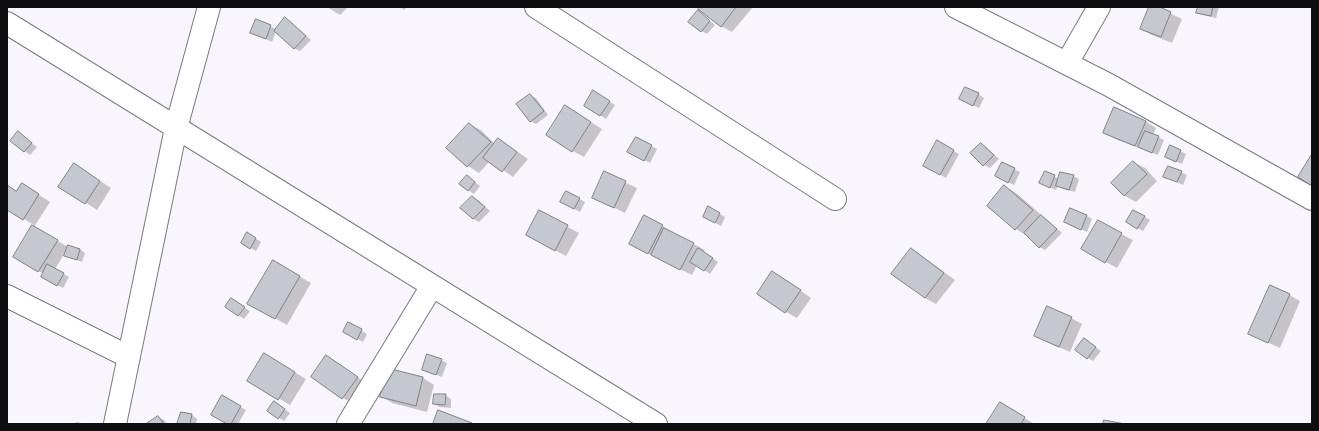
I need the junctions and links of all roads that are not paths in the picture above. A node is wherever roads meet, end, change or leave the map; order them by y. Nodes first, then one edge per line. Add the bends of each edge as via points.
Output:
1 (209, 7) edge
2 (536, 7) edge
3 (956, 7) edge
4 (1099, 7) edge
5 (7, 23) edge
6 (1067, 63) junction
7 (176, 128) junction
8 (835, 199) dead end
9 (1312, 200) edge
10 (432, 286) junction
11 (7, 296) edge
12 (130, 357) junction
13 (625, 416) edge
14 (115, 424) edge
15 (348, 424) edge
16 (656, 424) edge

1 - 7 street
2 - 8 street
3 - 6 street
4 - 6 street
5 - 7 street
6 - 9 street
7 - 10 street
7 - 12 street
10 - 13 street
10 - 15 street
11 - 12 street
12 - 14 street
13 - 16 street

